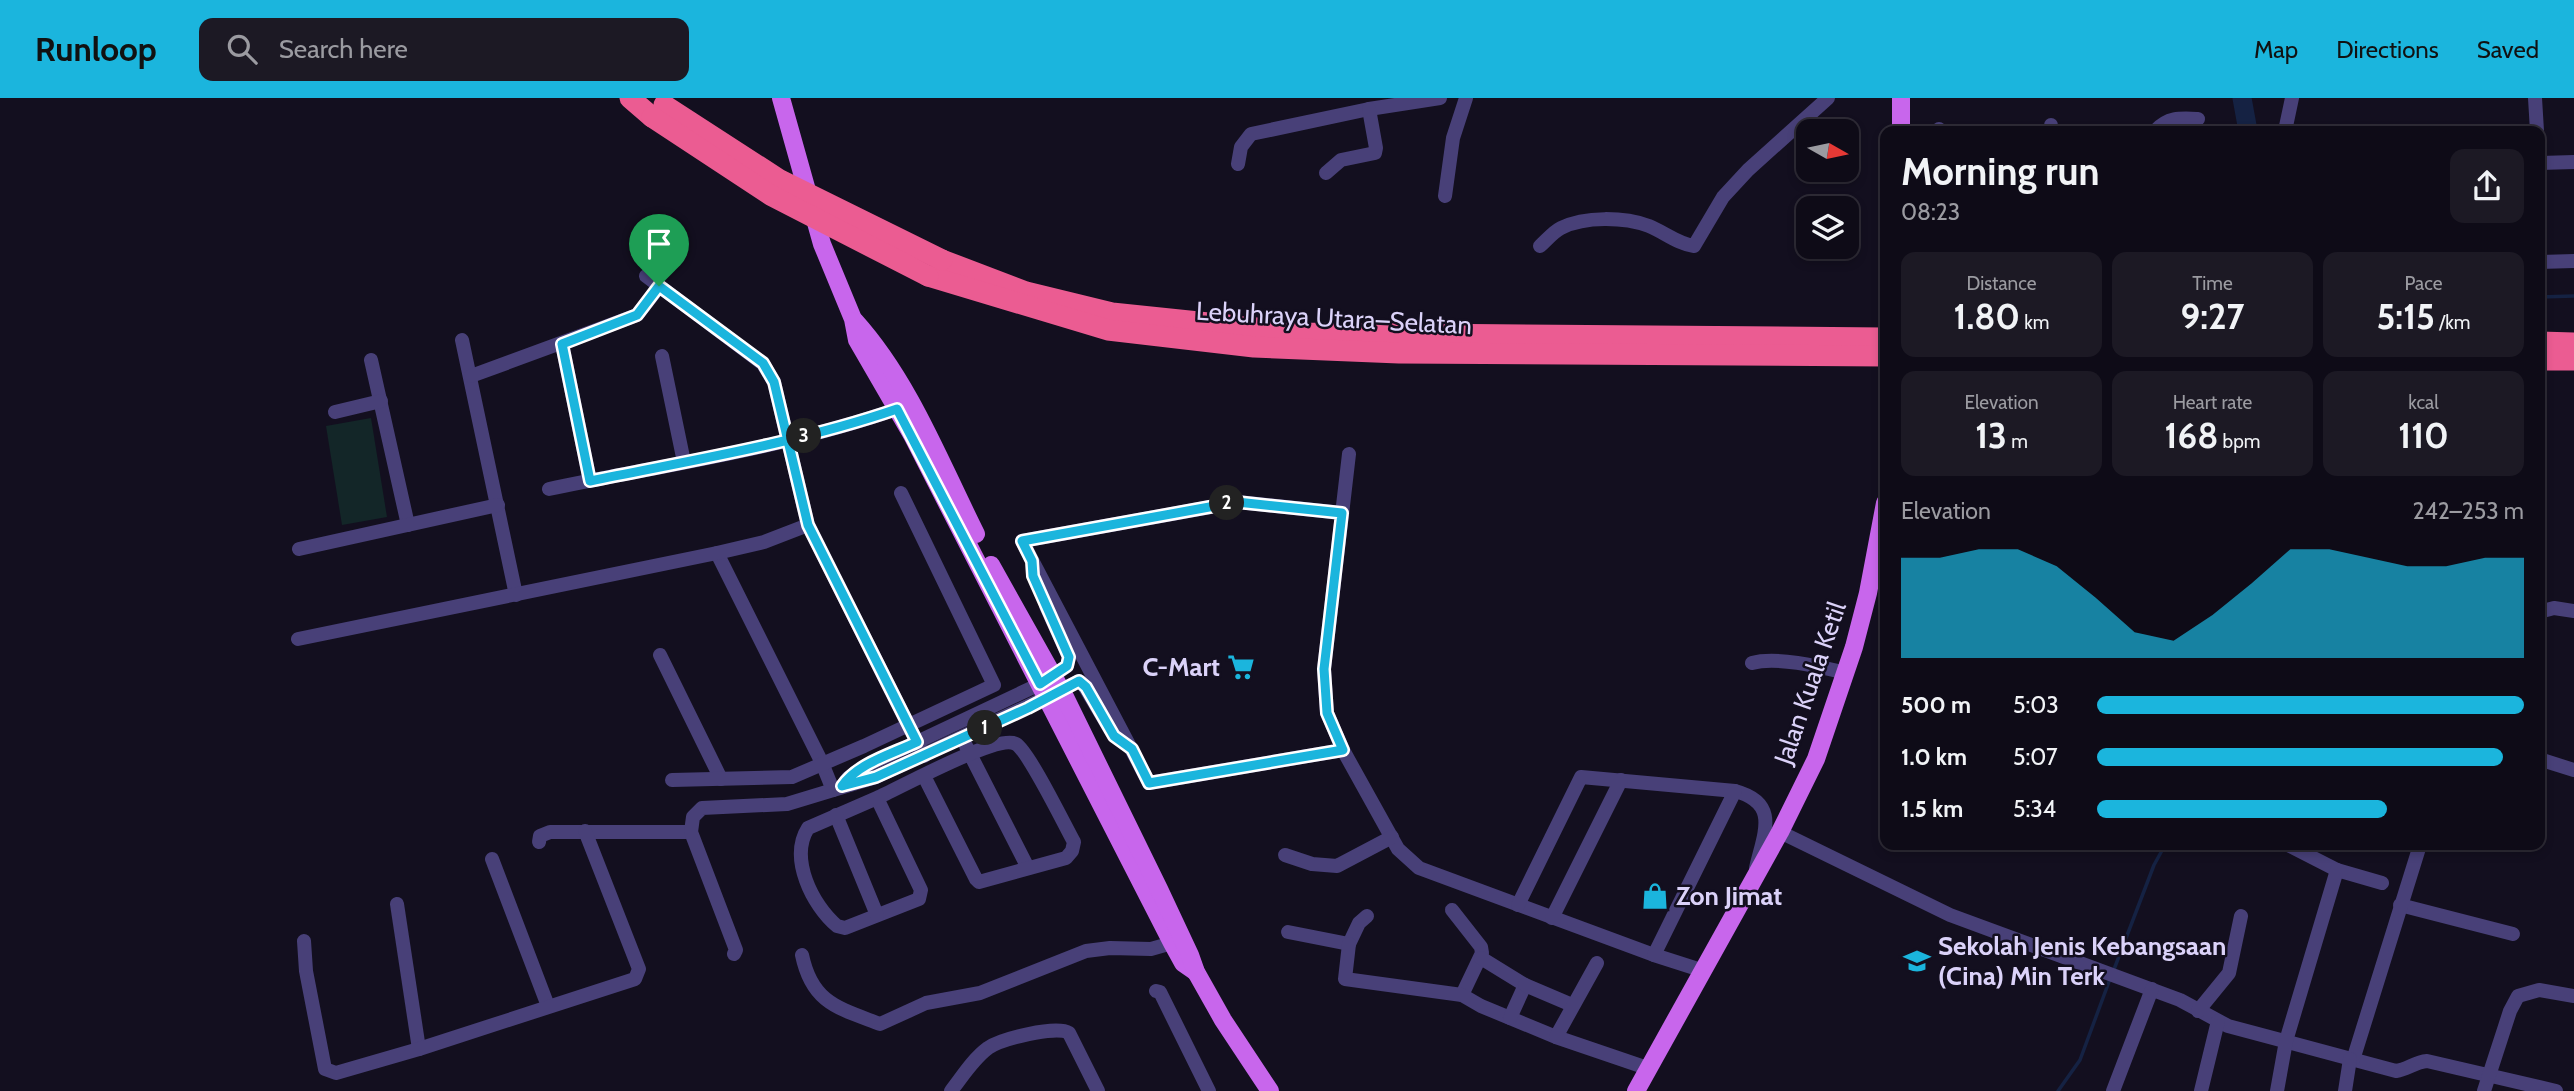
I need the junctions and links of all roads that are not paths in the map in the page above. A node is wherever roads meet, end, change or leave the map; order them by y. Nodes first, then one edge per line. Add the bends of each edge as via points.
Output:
1 (630, 98) edge
2 (781, 98) edge
3 (1440, 98) edge
4 (1466, 98) edge
5 (1828, 98) edge
6 (1901, 98) edge
7 (2292, 98) edge
8 (2535, 98) edge
9 (658, 107) edge
10 (1369, 109) junction
11 (2198, 119) dead end
12 (1901, 126) edge
13 (2161, 126) edge
14 (2286, 126) edge
15 (2536, 126) edge
16 (2574, 162) edge
17 (2545, 163) edge
18 (1238, 164) dead end
19 (1326, 173) dead end
20 (1445, 196) dead end
21 (1540, 246) dead end
22 (2574, 261) edge
23 (2545, 262) edge
24 (935, 268) junction
25 (646, 276) dead end
26 (659, 286) junction
27 (853, 319) junction
28 (1880, 338) edge
29 (462, 340) dead end
30 (2545, 342) edge
31 (2574, 343) edge
32 (562, 344) junction
33 (663, 356) dead end
34 (1880, 356) edge
35 (371, 360) dead end
36 (2545, 360) edge
37 (2574, 360) edge
38 (471, 376) junction
39 (381, 401) junction
40 (897, 409) junction
41 (335, 412) dead end
42 (788, 440) junction
43 (1349, 454) dead end
44 (684, 461) junction
45 (590, 481) junction
46 (549, 489) dead end
47 (901, 494) dead end
48 (498, 505) junction
49 (1342, 513) junction
50 (408, 525) junction
51 (808, 525) junction
52 (1880, 529) edge
53 (299, 549) dead end
54 (717, 553) junction
55 (1032, 561) junction
56 (516, 595) junction
57 (2545, 610) edge
58 (2574, 611) edge
59 (298, 639) dead end
60 (660, 655) dead end
61 (1752, 663) dead end
62 (1846, 673) junction
63 (1050, 687) junction
64 (908, 725) junction
65 (962, 738) junction
66 (917, 742) junction
67 (1132, 749) junction
68 (1343, 750) junction
69 (970, 753) junction
70 (924, 756) junction
71 (2545, 761) edge
72 (822, 763) junction
73 (2574, 770) edge
74 (924, 776) junction
75 (721, 779) junction
76 (672, 780) dead end
77 (1621, 780) junction
78 (837, 788) junction
79 (1735, 791) junction
80 (877, 799) junction
81 (836, 816) junction
82 (586, 831) junction
83 (691, 832) junction
84 (1780, 832) junction
85 (1392, 838) junction
86 (539, 842) dead end
87 (2298, 850) edge
88 (2418, 850) edge
89 (1285, 855) dead end
90 (492, 859) dead end
91 (1028, 868) junction
92 (2337, 870) junction
93 (1753, 880) junction
94 (2382, 883) dead end
95 (397, 904) dead end
96 (1518, 905) junction
97 (2400, 905) junction
98 (1452, 910) dead end
99 (877, 915) junction
100 (1367, 916) dead end
101 (2241, 916) dead end
102 (1552, 918) junction
103 (1288, 932) dead end
104 (2513, 934) dead end
105 (304, 942) dead end
106 (1172, 943) junction
107 (1349, 944) junction
108 (734, 954) dead end
109 (802, 955) dead end
110 (1654, 955) junction
111 (1481, 958) junction
112 (1597, 963) dead end
113 (1704, 971) junction
114 (1196, 972) junction
115 (1525, 985) junction
116 (2152, 989) junction
117 (1156, 991) dead end
118 (1462, 995) junction
119 (2574, 996) edge
120 (1572, 1004) junction
121 (548, 1006) junction
122 (2198, 1011) junction
123 (1510, 1018) junction
124 (2218, 1021) junction
125 (1556, 1037) junction
126 (2286, 1041) junction
127 (419, 1049) junction
128 (2351, 1059) junction
129 (1650, 1069) junction
130 (2486, 1084) edge
131 (1639, 1090) edge
132 (951, 1091) edge
133 (1098, 1091) edge
134 (1209, 1091) edge
135 (1270, 1091) edge
136 (2113, 1091) edge
137 (2201, 1091) edge
138 (2277, 1091) edge
139 (2345, 1091) edge
140 (2556, 1091) edge

1 - 9 highway, Lebuhraya Utara–Selatan
2 - 27 main road via 822,244
3 - 10 street
4 - 20 street via 1453,138
5 - 21 street via 1723,197 1695,246 1649,226 1602,220 1578,221 1558,229
6 - 12 main road
7 - 14 street
8 - 15 street
9 - 24 highway, Lebuhraya Utara–Selatan, bridge
10 - 18 street via 1251,134 1241,147
10 - 19 street via 1374,153 1341,160
11 - 13 street via 2170,119
16 - 17 street
22 - 23 street
24 - 28 highway, Lebuhraya Utara–Selatan via 1112,313 1304,333
24 - 34 highway, Lebuhraya Utara–Selatan via 1108,330 1254,347 1399,353
25 - 26 street
26 - 32 street via 637,315
26 - 42 street via 763,363 774,382
27 - 40 main road via 857,340
27 - 63 main road via 872,340 910,401
29 - 38 street
30 - 31 highway
32 - 38 street
32 - 45 street
33 - 44 street
35 - 39 street
36 - 37 highway
38 - 48 street
39 - 41 street
39 - 50 street
40 - 42 street
40 - 63 main road
42 - 44 street
42 - 51 street
43 - 49 street
44 - 45 street
45 - 46 street
47 - 64 street via 994,685
48 - 50 street
48 - 56 street
49 - 55 street via 1230,503 1022,541
49 - 68 street via 1324,669 1327,713
50 - 53 street
51 - 54 street
51 - 64 street
52 - 62 main road, Jalan Kuala Ketil
54 - 56 street
54 - 72 street
55 - 63 street via 1033,576 1069,657
55 - 67 street
56 - 59 street
57 - 58 street
60 - 75 street
61 - 62 street via 1786,663
62 - 84 main road, Jalan Kuala Ketil via 1816,759
63 - 65 street
63 - 66 street
63 - 67 street via 1083,684 1114,736
63 - 106 main road
63 - 114 main road via 1170,911
64 - 66 street
64 - 72 street
65 - 69 street
65 - 70 street
66 - 70 street
66 - 78 street via 864,767
67 - 68 street via 1149,783
68 - 85 street
69 - 74 street
69 - 91 street
69 - 91 street via 1008,741 1017,744 1029,757 1074,842 1066,858
70 - 78 street
71 - 73 street
72 - 75 street via 792,777
72 - 78 street
74 - 80 street
74 - 91 street via 977,881
75 - 76 street
77 - 79 street
77 - 96 street via 1581,777
77 - 102 street
78 - 83 street via 787,804 702,807 693,817
79 - 93 street via 1755,797 1765,816
79 - 110 street
80 - 81 street
80 - 99 street via 922,893 915,902
81 - 99 street
81 - 99 street via 808,828 803,836 803,873 837,926 845,928
82 - 83 street
82 - 86 street via 550,832 540,836
82 - 121 street via 638,976
83 - 108 street
84 - 93 main road, Jalan Kuala Ketil
84 - 116 street via 1950,915
85 - 89 street via 1336,866
85 - 96 street via 1419,868
87 - 92 street
88 - 97 street
90 - 121 street
92 - 94 street
92 - 126 street
93 - 113 main road, Jalan Kuala Ketil
95 - 127 street
96 - 102 street
97 - 104 street
97 - 128 street
98 - 111 street via 1481,947
100 - 107 street
101 - 122 street via 2229,973
102 - 110 street
103 - 107 street
105 - 127 street via 325,1069 336,1073
106 - 109 street via 1151,949 1086,951 980,993 926,1003 880,1024 839,1008 823,996 806,975
106 - 114 main road via 1183,962
107 - 118 street via 1345,979
110 - 113 street
111 - 115 street
111 - 118 street
112 - 120 street
113 - 129 main road, Jalan Kuala Ketil
114 - 135 main road
115 - 120 street
115 - 123 street
116 - 122 street
116 - 136 street
117 - 134 street
118 - 123 street
119 - 130 street via 2539,990 2518,996
120 - 125 street
121 - 127 street
122 - 124 street
123 - 125 street
124 - 126 street
124 - 137 street
125 - 129 street
126 - 128 street
126 - 138 street
128 - 130 street via 2396,1071 2427,1061
128 - 139 street
129 - 131 main road, Jalan Kuala Ketil
130 - 140 street
132 - 133 street via 988,1048 1057,1030 1069,1033

